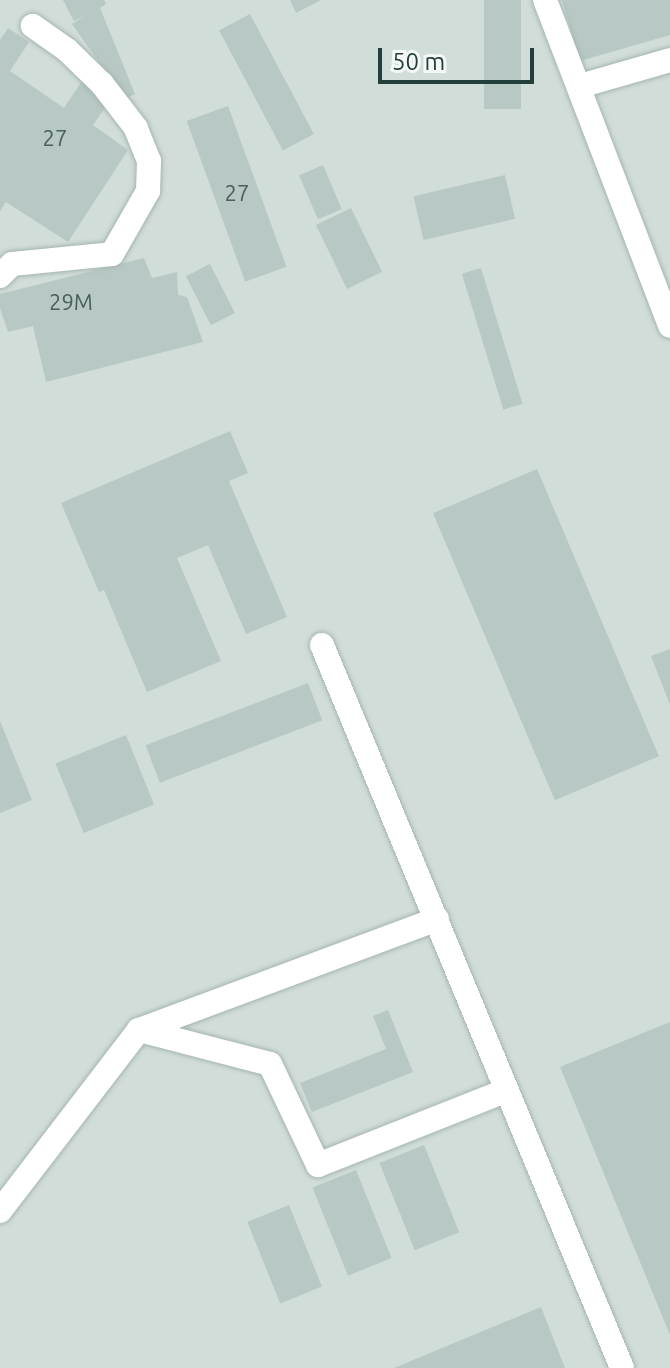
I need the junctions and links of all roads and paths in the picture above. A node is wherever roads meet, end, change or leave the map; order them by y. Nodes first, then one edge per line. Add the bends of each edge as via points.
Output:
1 (545, 0) edge
2 (33, 26) dead end
3 (670, 60) edge
4 (580, 86) junction
5 (0, 276) edge
6 (670, 326) edge
7 (322, 645) dead end
8 (437, 919) junction
9 (139, 1030) junction
10 (507, 1090) junction
11 (0, 1211) edge
12 (622, 1368) edge

1 - 4 lane
2 - 5 lane via 102,84 136,128 149,161 148,191 112,254 12,264
3 - 4 lane
4 - 6 lane
7 - 8 lane
8 - 9 lane
8 - 10 lane
9 - 10 lane via 270,1064 318,1165
9 - 11 lane
10 - 12 lane

